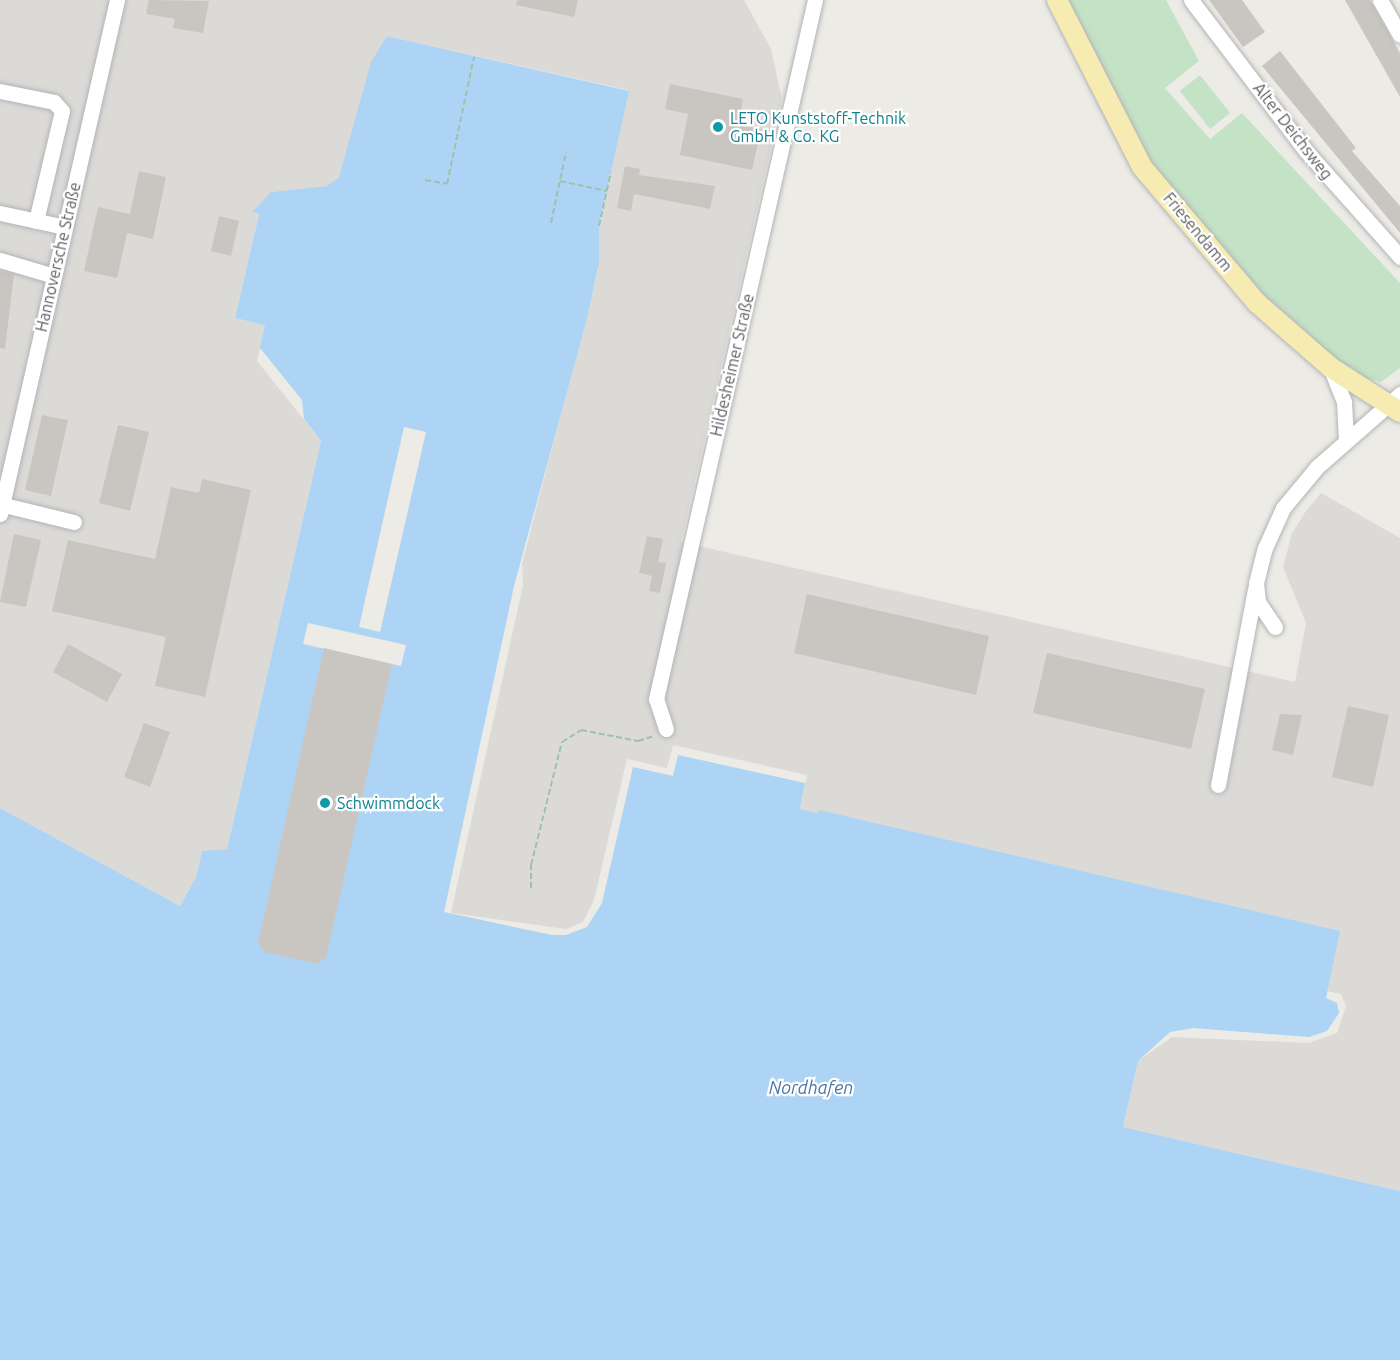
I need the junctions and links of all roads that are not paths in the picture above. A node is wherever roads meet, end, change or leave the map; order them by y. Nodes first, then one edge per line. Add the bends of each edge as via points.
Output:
1 (117, 0) edge
2 (815, 0) edge
3 (1057, 0) edge
4 (1191, 0) edge
5 (1380, 0) edge
6 (1400, 35) edge
7 (0, 91) edge
8 (0, 213) edge
9 (36, 221) junction
10 (65, 227) junction
11 (1400, 257) edge
12 (0, 260) edge
13 (54, 276) junction
14 (1330, 367) junction
15 (1396, 403) edge
16 (1346, 439) junction
17 (1, 508) edge
18 (74, 522) dead end
19 (1256, 583) junction
20 (1275, 627) dead end
21 (666, 729) road end
22 (1218, 785) dead end

1 - 10 street, Hannoversche Straße
2 - 21 street, Hildesheimer Straße via 656,699
3 - 14 main road, Friesendamm via 1142,167 1257,303
4 - 11 street, Alter Deichsweg via 1306,151
5 - 6 street
7 - 9 street via 54,102 62,111
8 - 9 street
9 - 10 street
10 - 13 street, Hannoversche Straße
12 - 13 street
13 - 17 street, Hannoversche Straße
14 - 15 main road, Friesendamm
14 - 16 street via 1344,402
15 - 16 street
16 - 19 street via 1283,508 1264,548
17 - 18 street
19 - 20 street via 1258,602
19 - 22 street

